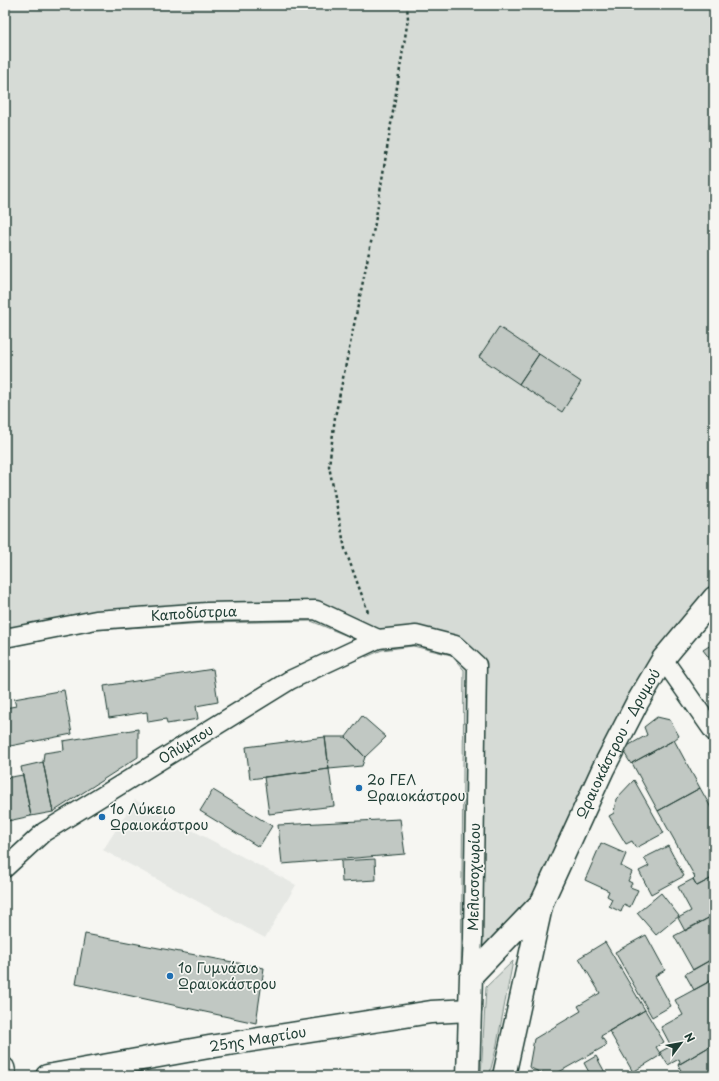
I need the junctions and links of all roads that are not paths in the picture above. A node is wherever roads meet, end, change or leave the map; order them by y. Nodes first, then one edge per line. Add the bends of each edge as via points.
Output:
1 (714, 598) edge
2 (5, 638) edge
3 (378, 639) junction
4 (663, 659) junction
5 (714, 732) edge
6 (5, 868) edge
7 (542, 902) junction
8 (471, 976) junction
9 (470, 1010) junction
10 (5, 1067) edge
11 (7, 1076) edge
12 (47, 1076) edge
13 (468, 1076) edge
14 (504, 1076) edge

1 - 4 main road, Ωραιοκάστρου - Δρυμού
2 - 3 street, Καποδίστρια via 96,620 207,612 316,610
3 - 6 street, Ολύμπου via 290,680 44,832
3 - 8 street, Μελισσοχωρίου via 416,635 455,645 476,666 474,940
4 - 5 street
4 - 7 main road, Ωραιοκάστρου - Δρυμού via 603,769
7 - 8 main road
7 - 14 main road
8 - 9 main road, Μελισσοχωρίου
9 - 12 main road, 25ης Μαρτίου via 423,1013
9 - 13 main road, Μελισσοχωρίου
10 - 11 street

